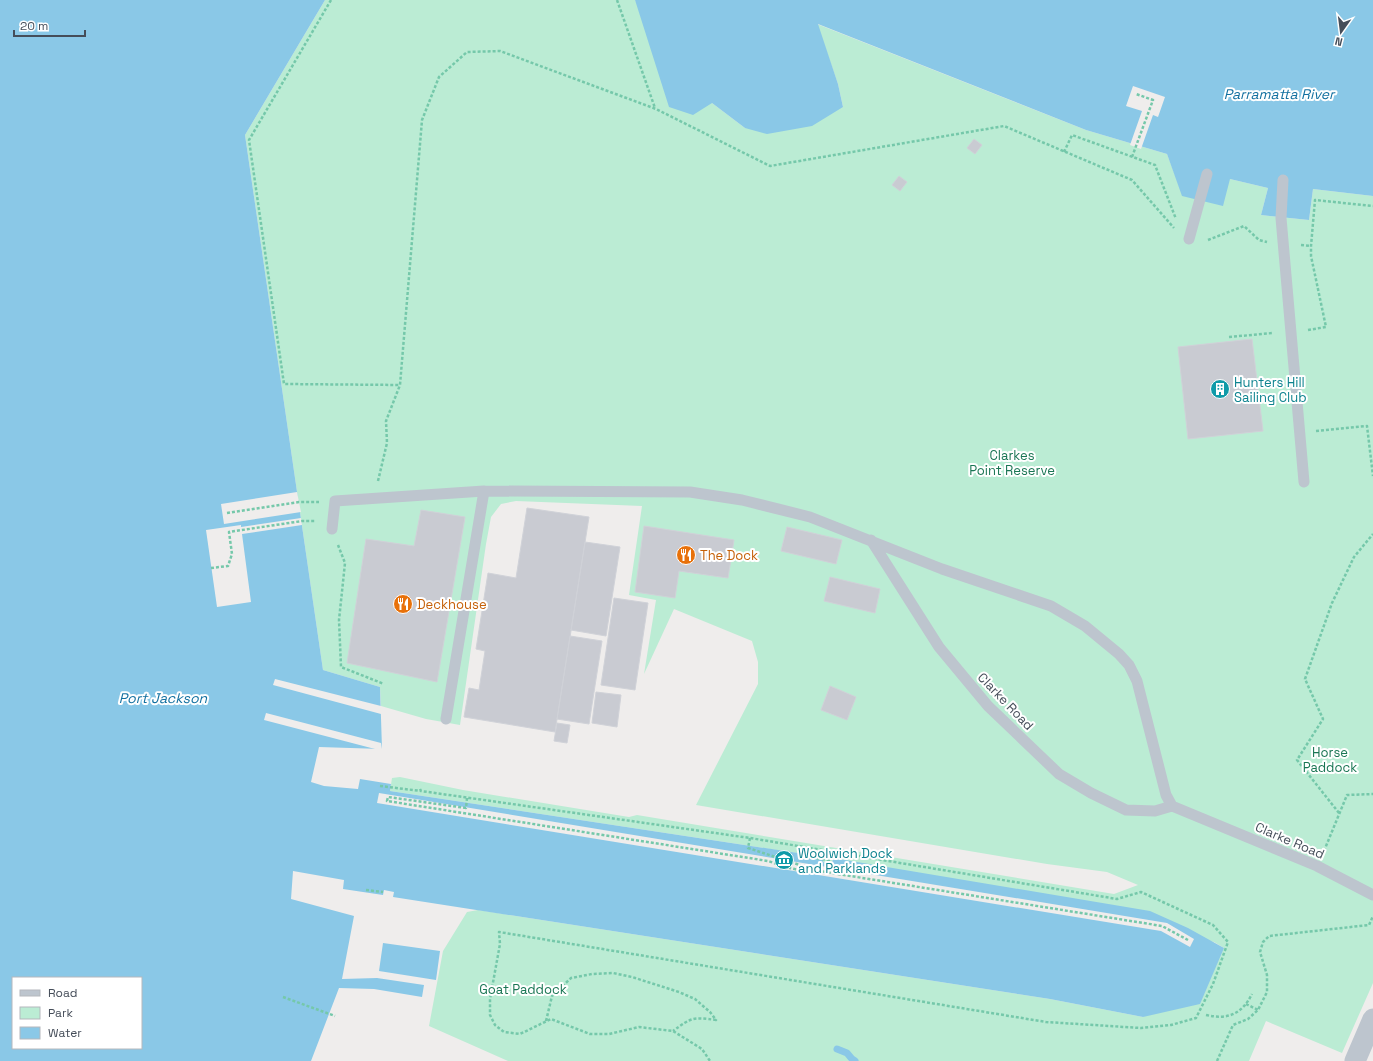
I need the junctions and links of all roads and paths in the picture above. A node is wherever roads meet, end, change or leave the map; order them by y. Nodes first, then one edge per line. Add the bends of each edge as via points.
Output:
1 (331, 0) edge
2 (617, 0) edge
3 (1136, 94) dead end
4 (656, 109) junction
5 (1064, 152) junction
6 (1132, 156) junction
7 (1207, 174) dead end
8 (1283, 180) dead end
9 (1373, 206) edge
10 (1186, 238) junction
11 (1284, 245) junction
12 (1311, 246) junction
13 (1291, 331) junction
14 (1229, 337) dead end
15 (400, 385) junction
16 (1300, 433) junction
17 (1373, 476) edge
18 (1304, 482) dead end
19 (484, 491) junction
20 (375, 499) junction
21 (335, 502) junction
22 (227, 513) dead end
23 (302, 522) dead end
24 (332, 529) joint
25 (1373, 534) edge
26 (871, 540) junction
27 (211, 568) dead end
28 (384, 684) dead end
29 (446, 719) dead end
30 (380, 786) dead end
31 (1373, 794) edge
32 (467, 798) junction
33 (1172, 806) junction
34 (1339, 813) junction
35 (750, 838) junction
36 (830, 851) junction
37 (806, 857) dead end
38 (1317, 866) junction
39 (813, 870) junction
40 (366, 890) dead end
41 (383, 892) dead end
42 (1373, 895) edge
43 (1373, 916) edge
44 (1188, 940) dead end
45 (1252, 994) dead end
46 (283, 997) dead end
47 (1246, 1004) junction
48 (1258, 1010) junction
49 (1206, 1015) dead end
50 (335, 1016) dead end
51 (1373, 1019) edge
52 (546, 1021) junction
53 (673, 1031) junction
54 (710, 1061) edge
55 (1217, 1061) edge
56 (1355, 1061) edge

1 - 15 path via 249,140 284,384
2 - 4 path
3 - 6 path via 1153,100
4 - 5 path via 770,166 1004,126
4 - 15 path via 500,51 467,52 439,77 422,120
5 - 6 path via 1072,135
5 - 10 path via 1132,180
6 - 10 path via 1155,165
7 - 10 lane
8 - 11 lane via 1281,218
9 - 12 path via 1315,200
10 - 11 path via 1200,242 1244,226 1259,240
11 - 12 path
11 - 13 lane
12 - 13 path via 1326,327
13 - 14 path
13 - 16 lane
15 - 20 path via 386,421 387,443
16 - 17 path via 1367,426
16 - 18 lane
19 - 20 lane
19 - 26 lane via 690,492 742,500 810,517
19 - 29 lane
20 - 21 lane
21 - 22 path via 299,502
21 - 24 lane
23 - 27 path via 229,532 232,554 228,566
24 - 28 path via 345,563 339,620 341,667
25 - 34 path via 1354,557 1332,603 1306,679 1323,719 1298,760
26 - 33 lane, Clarke Road via 939,647 988,706 1059,774 1126,810 1155,811
26 - 33 lane via 942,569 1051,606 1085,626 1119,654 1136,681 1166,795
30 - 32 path
31 - 34 path via 1347,795
32 - 35 path
32 - 39 path via 466,808 388,797 387,801 760,860 803,871
33 - 38 lane, Clarke Road
34 - 38 path
35 - 36 path
35 - 39 path via 748,848
36 - 37 path via 829,860
36 - 52 path via 1117,899 1141,892 1212,925 1228,942 1214,984 1196,1018 1171,1025 1141,1028 1046,1022 499,932 500,944 490,999 490,1015 495,1025 504,1032 520,1034
38 - 42 lane, Clarke Road
39 - 44 path via 1162,926
40 - 41 path
43 - 48 path via 1369,925 1269,936 1263,942 1260,952 1267,975 1267,992
45 - 47 path
46 - 50 path
47 - 48 path
47 - 49 path via 1233,1015
48 - 55 path via 1248,1019 1233,1025
51 - 56 street
52 - 53 path via 551,1019 590,1034 608,1034 639,1027
52 - 53 path via 552,996 571,978 613,973 645,981 695,999 716,1020 688,1019
53 - 54 path via 702,1049

